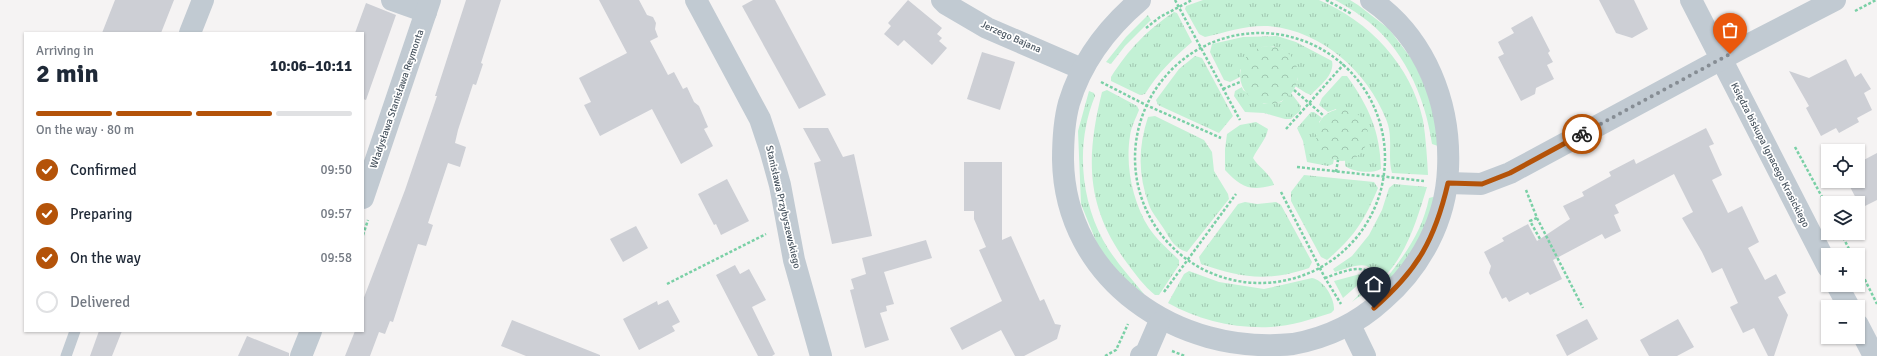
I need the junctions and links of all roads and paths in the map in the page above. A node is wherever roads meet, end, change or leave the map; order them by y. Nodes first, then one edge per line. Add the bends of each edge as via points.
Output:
1 (203, 0) edge
2 (392, 0) edge
3 (696, 0) edge
4 (942, 0) edge
5 (1140, 0) edge
6 (1175, 0) edge
7 (1192, 0) edge
8 (1326, 0) edge
9 (1371, 0) edge
10 (1691, 0) edge
11 (1834, 0) edge
12 (428, 6) edge
13 (1178, 6) junction
14 (1358, 18) dead end
15 (1142, 31) dead end
16 (190, 32) edge
17 (1200, 47) junction
18 (1721, 59) junction
19 (1344, 64) junction
20 (1082, 69) junction
21 (1107, 77) dead end
22 (1240, 82) dead end
23 (1103, 83) junction
24 (1101, 88) dead end
25 (1223, 89) junction
26 (1294, 90) dead end
27 (1309, 103) junction
28 (1146, 105) junction
29 (1324, 116) dead end
30 (1240, 120) dead end
31 (1286, 129) dead end
32 (1221, 138) dead end
33 (1338, 160) dead end
34 (1297, 167) dead end
35 (1336, 172) junction
36 (1384, 177) junction
37 (1421, 181) dead end
38 (1448, 183) junction
39 (1525, 188) dead end
40 (1281, 192) dead end
41 (1236, 194) dead end
42 (364, 195) edge
43 (1537, 218) junction
44 (768, 233) dead end
45 (1540, 239) dead end
46 (1821, 253) edge
47 (1188, 260) junction
48 (1320, 268) junction
49 (1325, 278) junction
50 (1865, 280) edge
51 (667, 284) dead end
52 (1358, 288) dead end
53 (1162, 295) dead end
54 (1347, 299) dead end
55 (1342, 304) junction
56 (1877, 304) edge
57 (1583, 308) dead end
58 (1347, 317) junction
59 (1159, 323) junction
60 (1128, 324) dead end
61 (75, 332) edge
62 (311, 332) edge
63 (1865, 339) edge
64 (66, 356) edge
65 (301, 356) edge
66 (821, 356) edge
67 (1105, 356) edge
68 (1141, 356) edge
69 (1365, 356) edge
70 (1874, 356) edge

1 - 16 street
2 - 12 street
3 - 66 street, Stanisława Przybyszewskiego via 760,119 770,149 796,266
4 - 20 street, Jerzego Bajana via 987,28
5 - 20 street via 1117,20
6 - 13 path
7 - 13 path
8 - 14 path
9 - 38 street via 1410,37 1430,70 1444,106 1450,145
10 - 18 street, Księdza biskupa Ignacego Krasickiego
11 - 18 street
12 - 42 street, Władysława Stanisława Reymonta
13 - 15 path
13 - 17 path
17 - 19 path via 1229,36 1259,32 1290,36 1319,47
17 - 25 path
17 - 28 path via 1169,72
18 - 38 street via 1510,173 1482,184
18 - 46 street, Księdza biskupa Ignacego Krasickiego
19 - 27 path
19 - 36 path via 1361,82 1374,104 1386,152
20 - 59 street via 1069,103 1063,139 1063,175 1070,211 1084,245 1104,275 1129,301
21 - 23 path
22 - 25 path
23 - 24 path
23 - 28 path
25 - 30 path
26 - 27 path
27 - 29 path
27 - 31 path
28 - 32 path
28 - 47 path via 1135,147 1139,190 1146,210 1157,229 1171,246
33 - 35 path
34 - 35 path
35 - 36 path
36 - 37 path
36 - 48 path via 1376,205 1363,230 1344,252
38 - 58 street via 1441,212 1430,240 1397,289 1374,308
39 - 43 path
40 - 48 path
41 - 47 path
43 - 45 path via 1530,221
43 - 57 path
44 - 51 path, Stanisława Przybyszewskiego
47 - 48 path via 1219,276 1253,283 1288,280
47 - 53 path
48 - 49 path
49 - 52 path via 1365,269 1369,276
49 - 55 path
50 - 56 path
54 - 55 path
55 - 58 path
58 - 59 street via 1313,340 1274,348 1241,348 1195,339
58 - 69 street
59 - 68 street via 1146,353
60 - 67 path via 1116,350
61 - 64 lane
62 - 65 street
63 - 70 street

